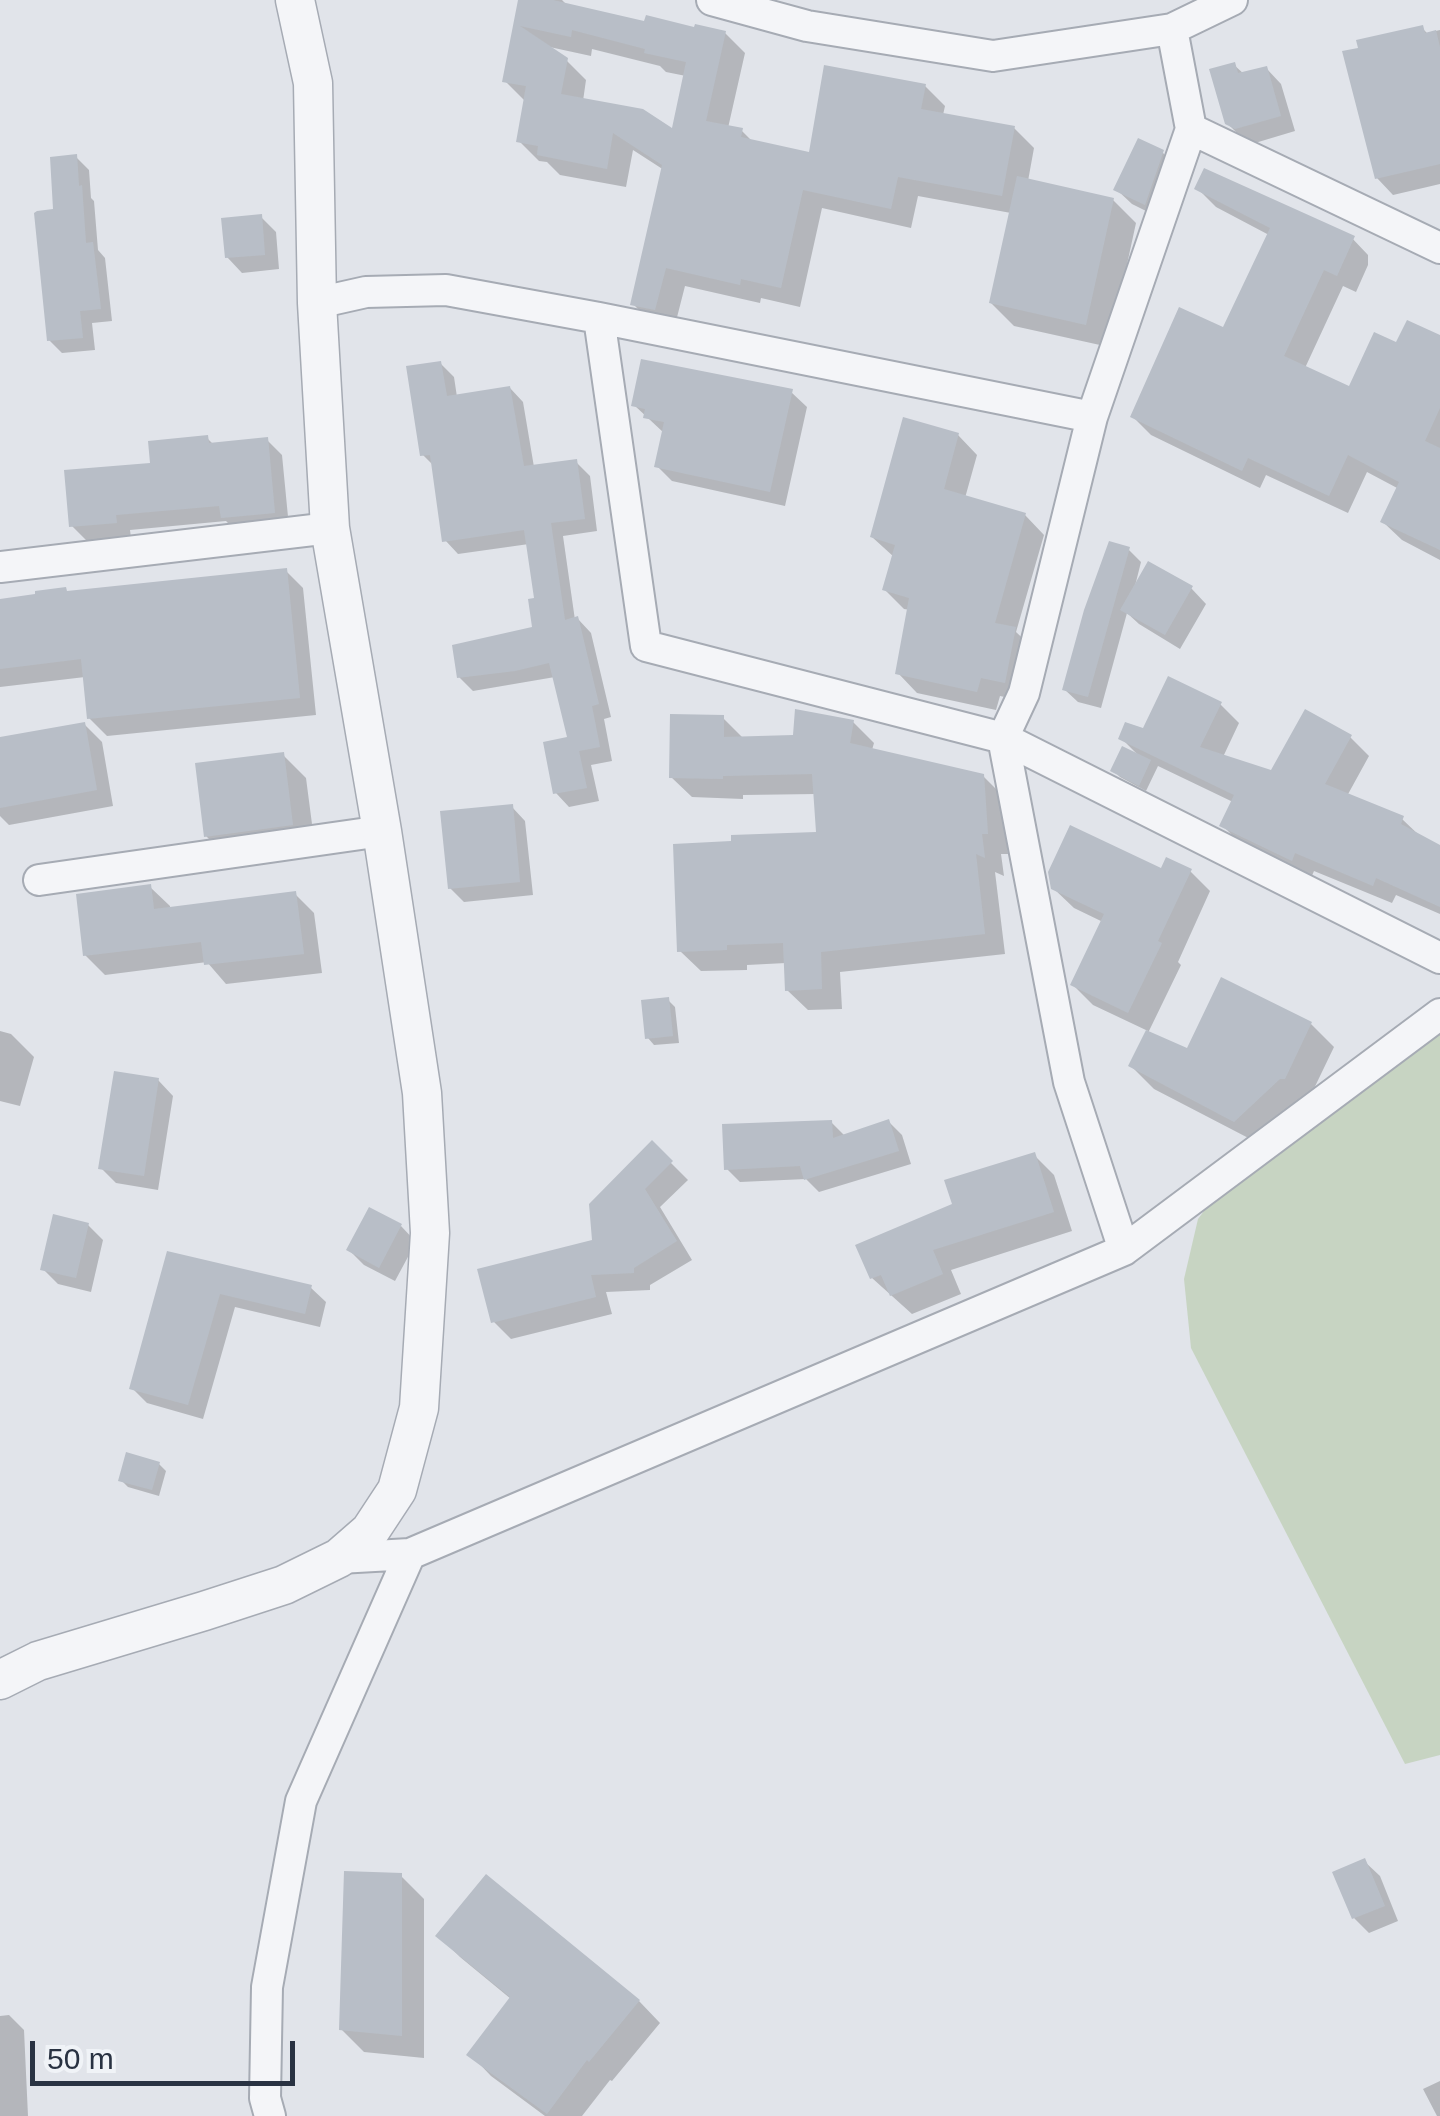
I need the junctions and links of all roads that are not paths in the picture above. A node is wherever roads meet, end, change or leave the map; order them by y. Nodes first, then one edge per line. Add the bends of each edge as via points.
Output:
1 (295, 0) edge
2 (712, 0) edge
3 (1232, 0) edge
4 (1172, 29) junction
5 (1192, 129) junction
6 (1440, 248) edge
7 (317, 303) junction
8 (600, 318) junction
9 (1092, 417) junction
10 (330, 528) junction
11 (0, 567) edge
12 (1003, 738) junction
13 (382, 831) junction
14 (39, 880) dead end
15 (1440, 958) edge
16 (1440, 1014) edge
17 (1124, 1250) junction
18 (410, 1554) junction
19 (339, 1558) junction
20 (0, 1680) edge
21 (270, 2116) edge

1 - 7 street via 313,83
2 - 4 street via 807,26 994,56
3 - 4 street
4 - 5 street
5 - 6 street
5 - 9 street
7 - 8 street via 366,292 446,290
7 - 10 street
8 - 9 street
8 - 12 street via 646,646
9 - 12 street via 1024,693
10 - 11 street
10 - 13 street
12 - 15 street
12 - 17 street via 1069,1082
13 - 14 street
13 - 19 street via 422,1093 430,1233 418,1408 396,1490 370,1531
16 - 17 street
17 - 18 street
18 - 19 street
18 - 21 street via 301,1801 266,1987
19 - 20 street via 284,1584 38,1661

